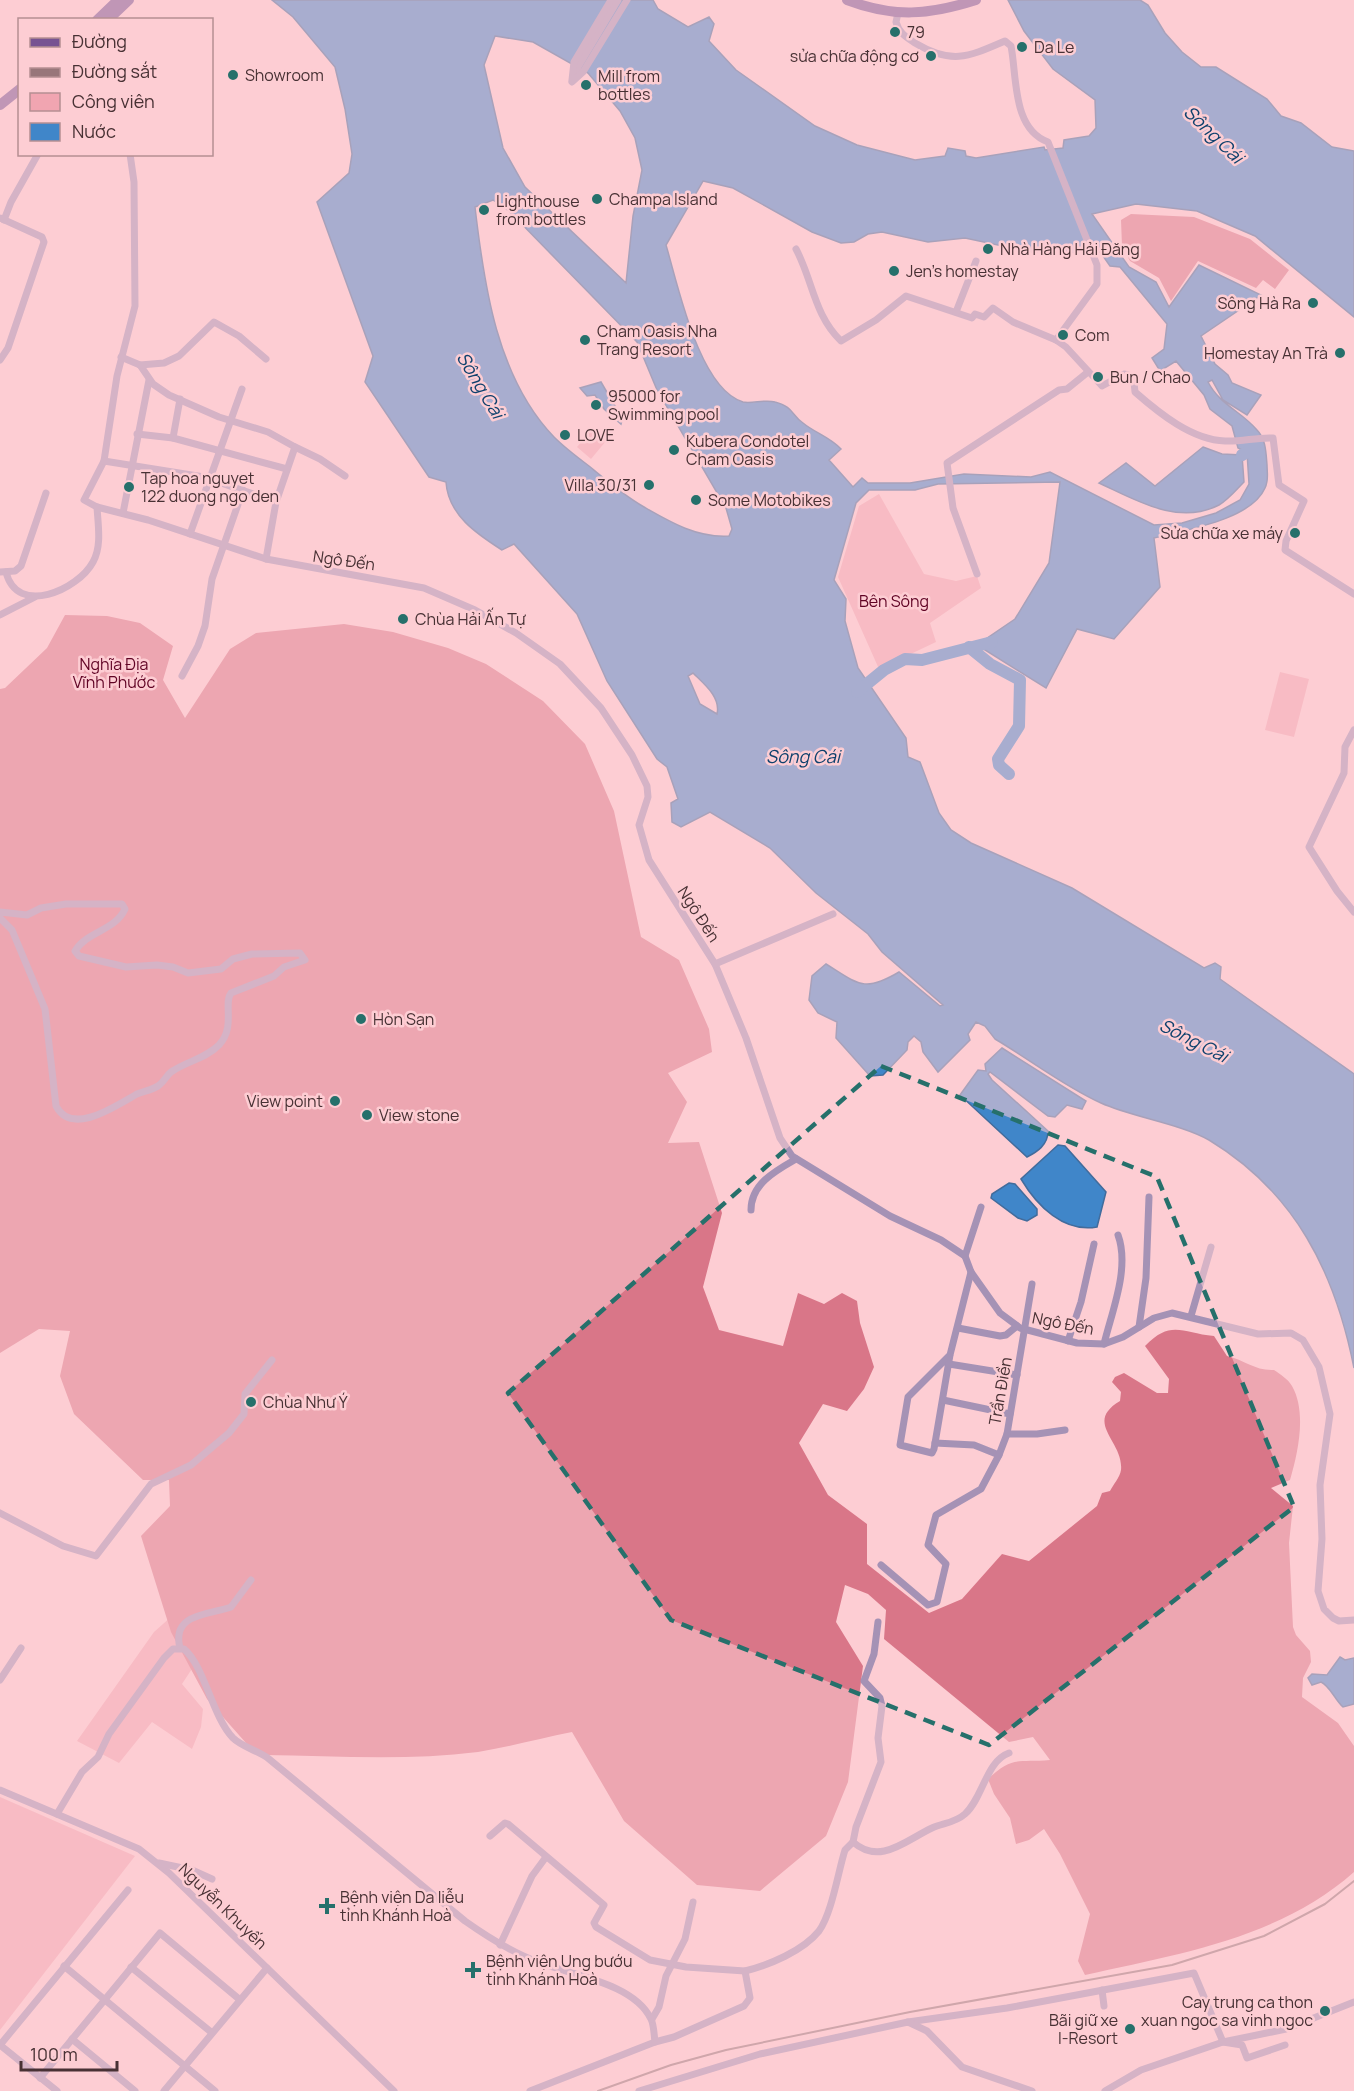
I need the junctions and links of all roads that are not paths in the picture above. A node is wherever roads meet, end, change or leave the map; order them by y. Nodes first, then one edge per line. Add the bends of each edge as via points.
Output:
1 (118, 0) edge
2 (129, 0) edge
3 (611, 0) edge
4 (618, 0) edge
5 (627, 0) edge
6 (847, 0) edge
7 (976, 0) edge
8 (898, 13) junction
9 (99, 18) edge
10 (110, 18) edge
11 (579, 72) junction
12 (18, 91) edge
13 (0, 105) edge
14 (37, 156) edge
15 (130, 156) edge
16 (2, 219) edge
17 (796, 249) dead end
18 (976, 261) dead end
19 (956, 312) junction
20 (1056, 340) junction
21 (121, 357) junction
22 (266, 359) dead end
23 (0, 360) edge
24 (140, 365) junction
25 (1088, 372) junction
26 (149, 380) junction
27 (242, 389) dead end
28 (180, 399) junction
29 (232, 421) junction
30 (137, 434) junction
31 (173, 438) junction
32 (295, 447) junction
33 (221, 450) junction
34 (104, 461) junction
35 (132, 465) junction
36 (287, 469) junction
37 (345, 476) dead end
38 (210, 479) junction
39 (243, 490) junction
40 (46, 493) dead end
41 (276, 502) junction
42 (97, 507) junction
43 (123, 513) junction
44 (190, 534) junction
45 (223, 547) junction
46 (266, 559) junction
47 (3, 572) edge
48 (977, 574) dead end
49 (1354, 594) edge
50 (35, 597) junction
51 (0, 615) edge
52 (182, 676) dead end
53 (1354, 730) edge
54 (0, 912) edge
55 (1354, 912) edge
56 (833, 914) dead end
57 (0, 918) edge
58 (714, 964) junction
59 (796, 1159) junction
60 (1149, 1197) dead end
61 (981, 1207) dead end
62 (751, 1210) dead end
63 (1118, 1235) dead end
64 (1094, 1244) dead end
65 (1211, 1247) dead end
66 (965, 1256) junction
67 (971, 1272) junction
68 (1032, 1284) dead end
69 (1191, 1316) junction
70 (1017, 1326) junction
71 (1139, 1327) junction
72 (958, 1328) junction
73 (1025, 1330) junction
74 (1068, 1341) junction
75 (1104, 1344) junction
76 (950, 1359) junction
77 (272, 1360) dead end
78 (1017, 1376) junction
79 (943, 1400) junction
80 (1010, 1414) junction
81 (1065, 1430) dead end
82 (1007, 1434) junction
83 (935, 1443) junction
84 (999, 1455) junction
85 (0, 1513) edge
86 (881, 1565) dead end
87 (251, 1580) dead end
88 (1354, 1620) edge
89 (878, 1622) dead end
90 (21, 1648) dead end
91 (180, 1648) junction
92 (0, 1680) edge
93 (1009, 1753) dead end
94 (0, 1790) edge
95 (57, 1814) junction
96 (490, 1836) dead end
97 (853, 1842) junction
98 (546, 1857) junction
99 (156, 1863) junction
100 (213, 1879) dead end
101 (128, 1890) dead end
102 (693, 1902) dead end
103 (500, 1945) junction
104 (674, 1965) junction
105 (64, 1966) junction
106 (131, 1966) junction
107 (267, 1968) junction
108 (745, 1971) junction
109 (1102, 1990) junction
110 (105, 1998) junction
111 (239, 1999) junction
112 (1354, 2002) edge
113 (1104, 2006) dead end
114 (652, 2019) junction
115 (908, 2022) junction
116 (211, 2032) junction
117 (72, 2039) junction
118 (656, 2042) junction
119 (1223, 2042) junction
120 (0, 2045) edge
121 (1285, 2045) dead end
122 (184, 2066) junction
123 (40, 2078) junction
124 (57, 2091) edge
125 (135, 2091) edge
126 (164, 2091) edge
127 (215, 2091) edge
128 (394, 2091) edge
129 (530, 2091) edge
130 (639, 2091) edge
131 (1032, 2091) edge
132 (1105, 2091) edge

1 - 9 main road
2 - 10 main road
3 - 11 street via 574,62 572,82
4 - 11 street
5 - 11 street
6 - 8 main road
7 - 8 main road via 935,12
8 - 20 street via 896,22 903,35 948,57 966,57 1005,41 1010,43 1023,115 1039,139 1047,142 1094,255 1099,277
12 - 13 main road
14 - 16 street
15 - 21 street via 136,291
16 - 23 street via 42,237 44,242 9,348
17 - 19 street via 814,302 842,341 906,297
18 - 19 street
19 - 20 street via 972,318 975,314 984,317 993,309
20 - 25 street
21 - 24 street
21 - 34 street
22 - 24 street via 239,336 214,322 179,356 164,363
24 - 26 street
25 - 48 street via 948,463 955,515
25 - 49 street via 1102,386 1128,375 1135,392 1165,417 1206,437 1231,441 1273,438 1279,485 1304,501 1285,550
26 - 28 street
26 - 30 street
27 - 29 street
28 - 29 street
28 - 31 street
29 - 32 street via 268,432
29 - 33 street
30 - 31 street
30 - 35 street
31 - 33 street
32 - 36 street
32 - 37 street
33 - 36 street
33 - 38 street
34 - 35 street
34 - 42 street via 84,500
35 - 38 street
35 - 43 street
36 - 41 street
38 - 39 street
38 - 44 street
39 - 41 street
39 - 45 street
40 - 47 street via 21,566
41 - 46 street
42 - 43 street, Ngô Đến
42 - 50 street via 98,546 92,564 61,592
43 - 44 street, Ngô Đến
44 - 45 street, Ngô Đến
45 - 46 street, Ngô Đến
45 - 52 street via 211,586 205,626
46 - 58 street, Ngô Đến via 424,588 475,610 560,664 601,708 632,754 647,786 648,797 639,825 649,860
47 - 50 street via 13,586
50 - 51 street
53 - 55 street via 1345,747 1344,773 1309,847
54 - 57 street via 27,915 66,904 122,904 125,909 120,917 75,951 79,956 126,967 149,964 173,967 184,973 198,972 221,969 233,959 258,952 300,953 305,960 231,993 226,1035 219,1046 202,1058 171,1072 161,1084 114,1109 74,1119 64,1116 56,1106 45,1009 12,930
56 - 58 street
58 - 59 street, Ngô Đến via 746,1038 780,1138
59 - 62 street via 770,1175 755,1191
59 - 66 street, Ngô Đến
60 - 71 street via 1146,1278
61 - 66 street
63 - 75 street via 1119,1279
64 - 74 street
65 - 69 street
66 - 67 street, Ngô Đến
67 - 70 street, Ngô Đến via 1000,1313
67 - 72 street
68 - 73 street, Trần Điền
69 - 71 street, Ngô Đến via 1162,1314
69 - 88 street, Ngô Đến via 1258,1334 1297,1334 1315,1358 1330,1414 1320,1485 1322,1539 1318,1592 1324,1609 1333,1618
70 - 72 street via 1000,1336
70 - 73 street, Ngô Đến
71 - 75 street, Ngô Đến
72 - 76 street
73 - 74 street, Ngô Đến
73 - 78 street, Trần Điền
74 - 75 street, Ngô Đến
76 - 78 street
76 - 79 street
76 - 83 street via 908,1397 898,1443 932,1453
77 - 85 street via 245,1394 244,1414 229,1433 191,1465 151,1484 96,1556 63,1546
78 - 80 street, Trần Điền
79 - 80 street
79 - 83 street
80 - 82 street, Trần Điền
81 - 82 street
82 - 84 street, Trần Điền
83 - 84 street via 974,1445
84 - 86 street, Trần Điền via 981,1489 936,1515 928,1545 946,1564 933,1605
87 - 91 street via 231,1607 187,1620 179,1633
89 - 97 street via 874,1654 864,1681 880,1698 882,1706 878,1738 881,1762
90 - 92 street
91 - 95 street via 164,1658 109,1734 98,1757 82,1772
91 - 103 street via 193,1660 225,1727 236,1740 269,1759 465,1921
93 - 97 street via 994,1762 970,1809 956,1821 931,1828 888,1851 866,1851
94 - 95 street, Nguyễn Khuyến
95 - 99 street, Nguyễn Khuyến via 140,1849
96 - 98 street via 507,1823
97 - 108 street via 845,1850 819,1930 790,1953
98 - 103 street via 532,1876
98 - 104 street via 604,1905 594,1923 596,1927 643,1957
99 - 100 street
99 - 107 street, Nguyễn Khuyến
101 - 105 street
102 - 104 street via 686,1939
103 - 114 street via 541,1964 609,1985
104 - 108 street
104 - 114 street via 666,1976
105 - 110 street
105 - 120 street
106 - 110 street
106 - 111 street via 160,1932
106 - 116 street
107 - 111 street
107 - 128 street, Nguyễn Khuyến
108 - 118 street via 748,2002
109 - 113 street
109 - 115 street
109 - 119 street via 1194,1973
110 - 117 street
110 - 122 street
111 - 116 street
112 - 119 street via 1276,2032
114 - 118 street
115 - 130 street via 760,2054
115 - 131 street via 927,2031 962,2067
116 - 122 street
117 - 123 street
117 - 125 street
118 - 129 street
119 - 121 street via 1242,2046 1247,2058
119 - 132 street via 1141,2070
120 - 123 street
122 - 126 street
122 - 127 street
123 - 124 street

